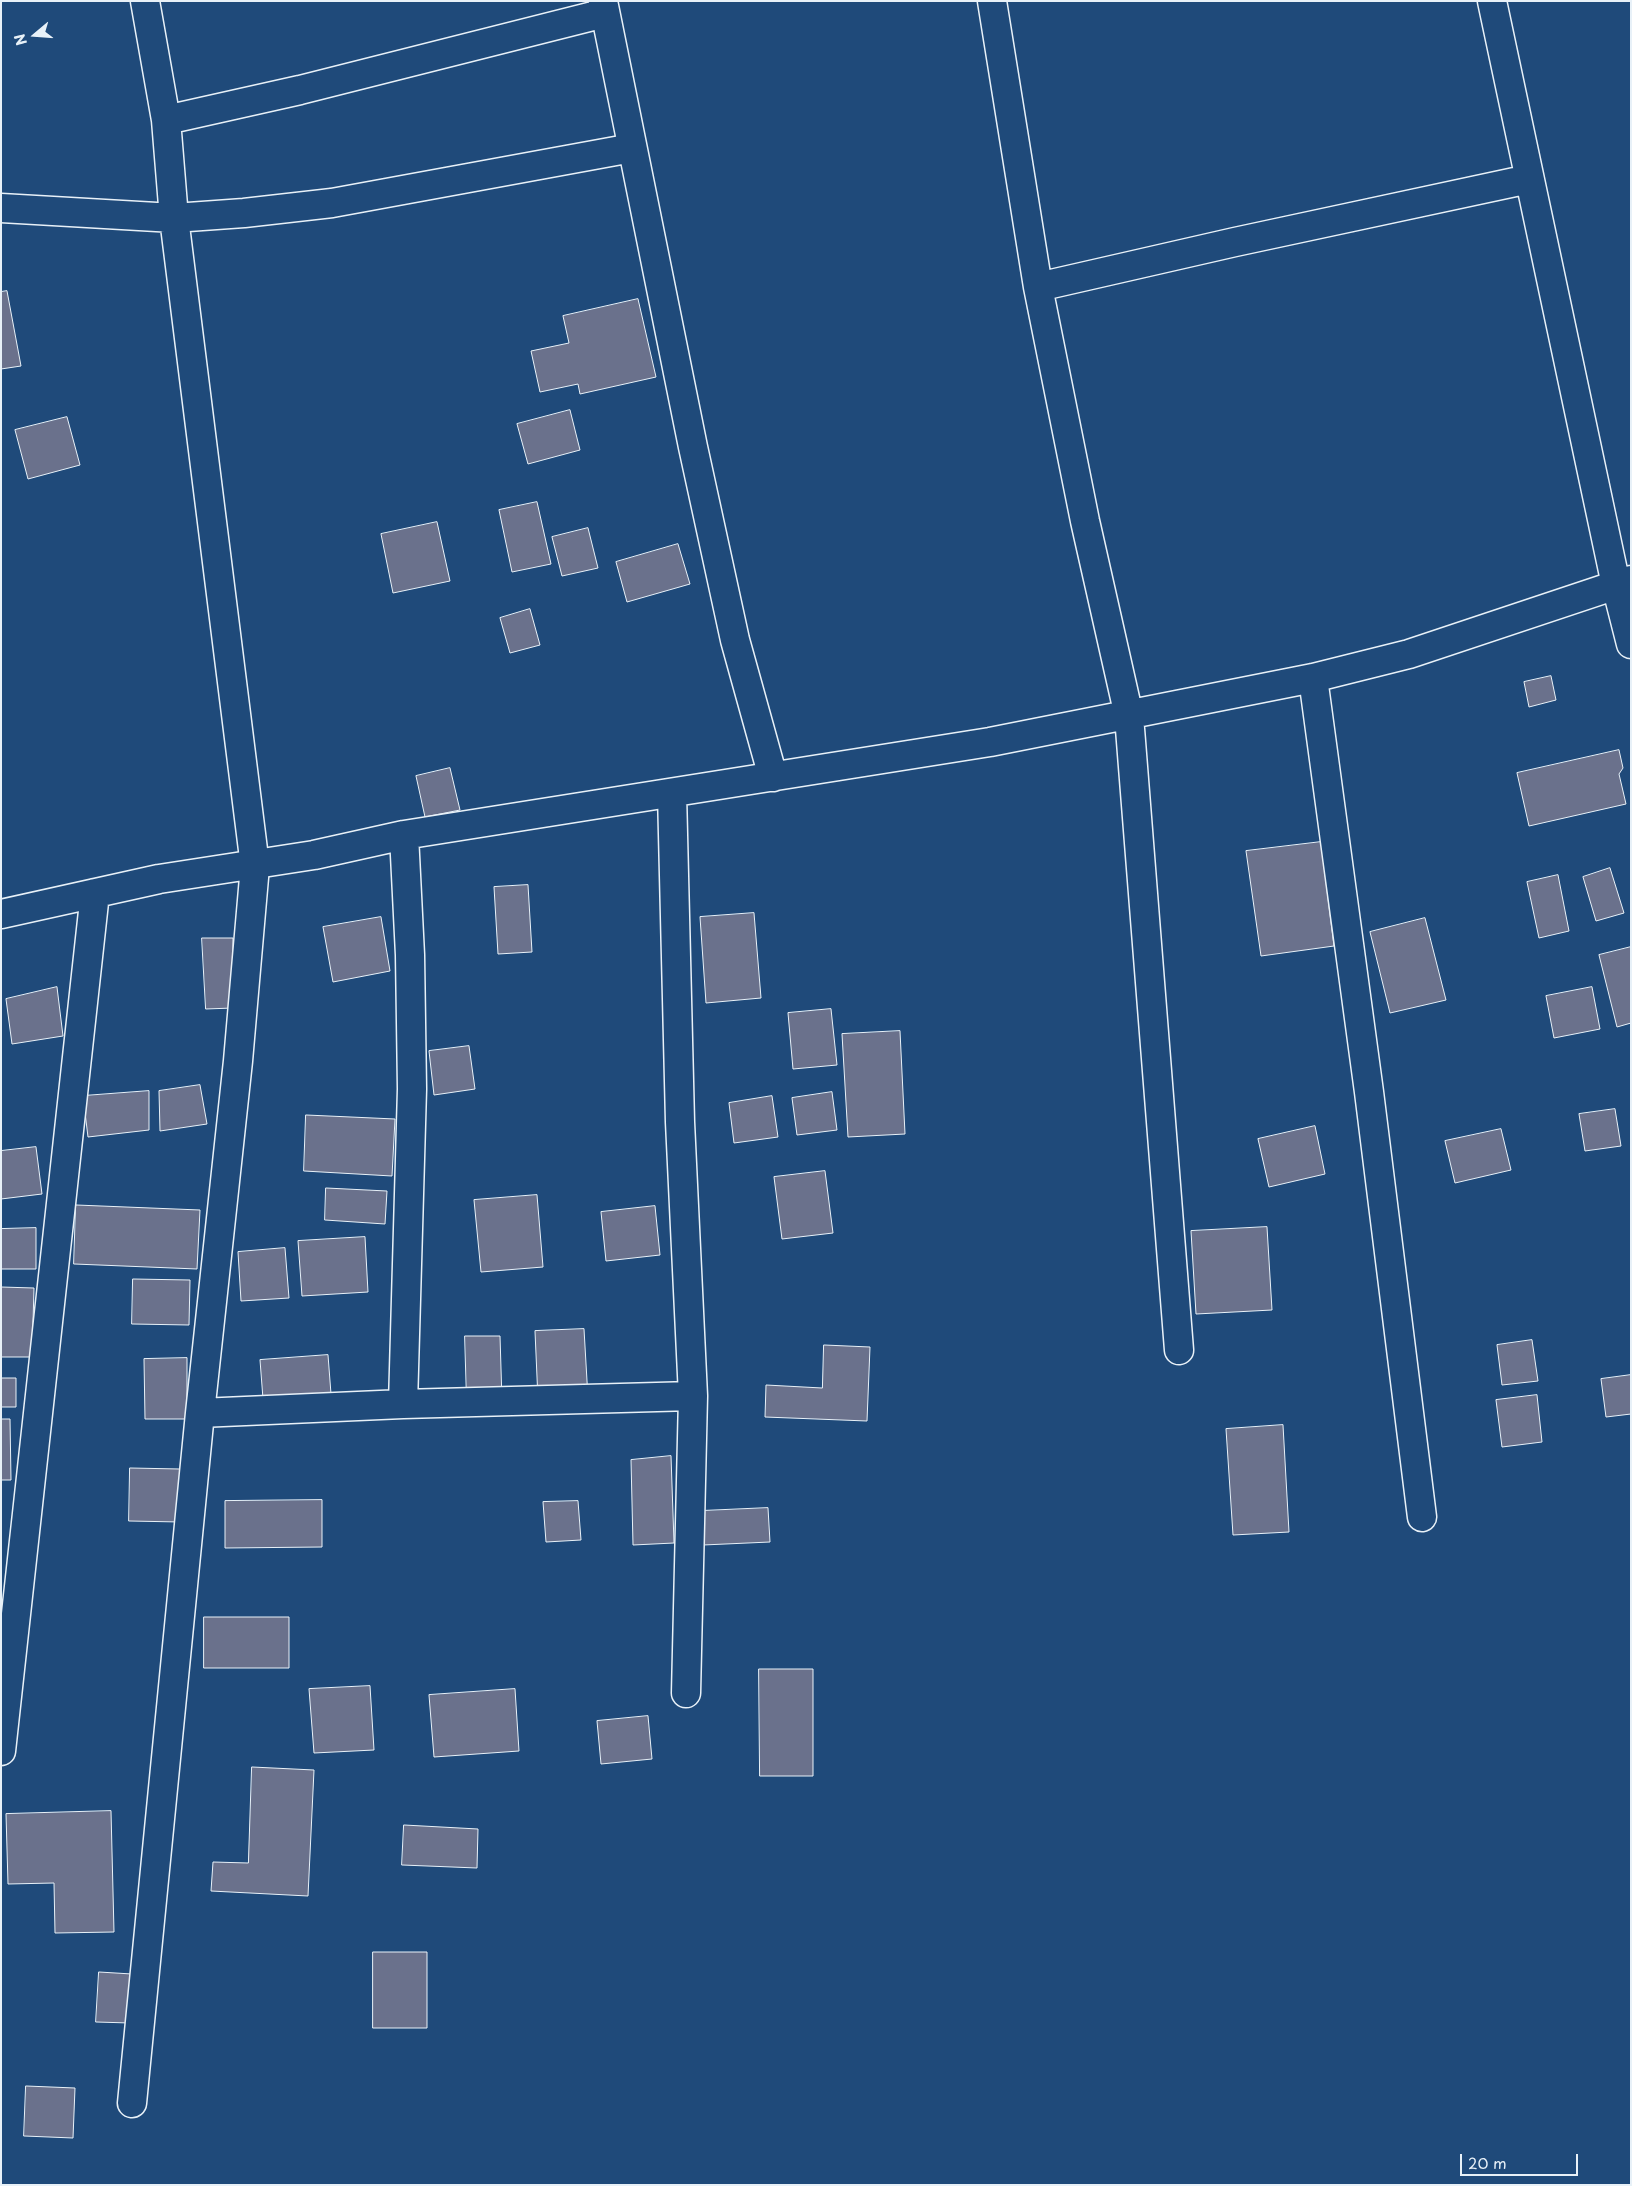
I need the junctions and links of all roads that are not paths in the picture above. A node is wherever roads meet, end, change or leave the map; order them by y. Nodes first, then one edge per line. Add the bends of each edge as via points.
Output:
1 (145, 1) edge
2 (992, 1) edge
3 (1492, 1) edge
4 (604, 7) edge
5 (166, 120) junction
6 (632, 148) junction
7 (1529, 179) junction
8 (1, 208) edge
9 (174, 218) junction
10 (1038, 287) junction
11 (1623, 583) edge
12 (1631, 644) edge
13 (1313, 678) junction
14 (1129, 716) junction
15 (772, 777) junction
16 (672, 794) junction
17 (404, 835) junction
18 (255, 866) junction
19 (95, 893) junction
20 (1, 914) edge
21 (1180, 1350) dead end
22 (693, 1396) junction
23 (403, 1404) junction
24 (200, 1413) junction
25 (1422, 1517) dead end
26 (686, 1693) dead end
27 (1, 1751) edge
28 (132, 2103) dead end

1 - 5 street
2 - 10 street
3 - 7 street
4 - 5 street via 300,90
4 - 6 street
5 - 9 street
6 - 9 street via 332,203
6 - 15 street via 735,640
7 - 10 street
7 - 11 street
8 - 9 street
9 - 18 street
10 - 14 street via 1085,521
11 - 12 street
11 - 13 street via 1409,654
13 - 14 street
13 - 25 street
14 - 15 street
14 - 21 street
15 - 16 street
16 - 17 street
16 - 22 street via 680,1122
17 - 18 street
17 - 23 street via 412,1089
18 - 19 street via 159,879
18 - 24 street via 238,1061
19 - 20 street
19 - 27 street
22 - 23 street
22 - 26 street
23 - 24 street
24 - 28 street

